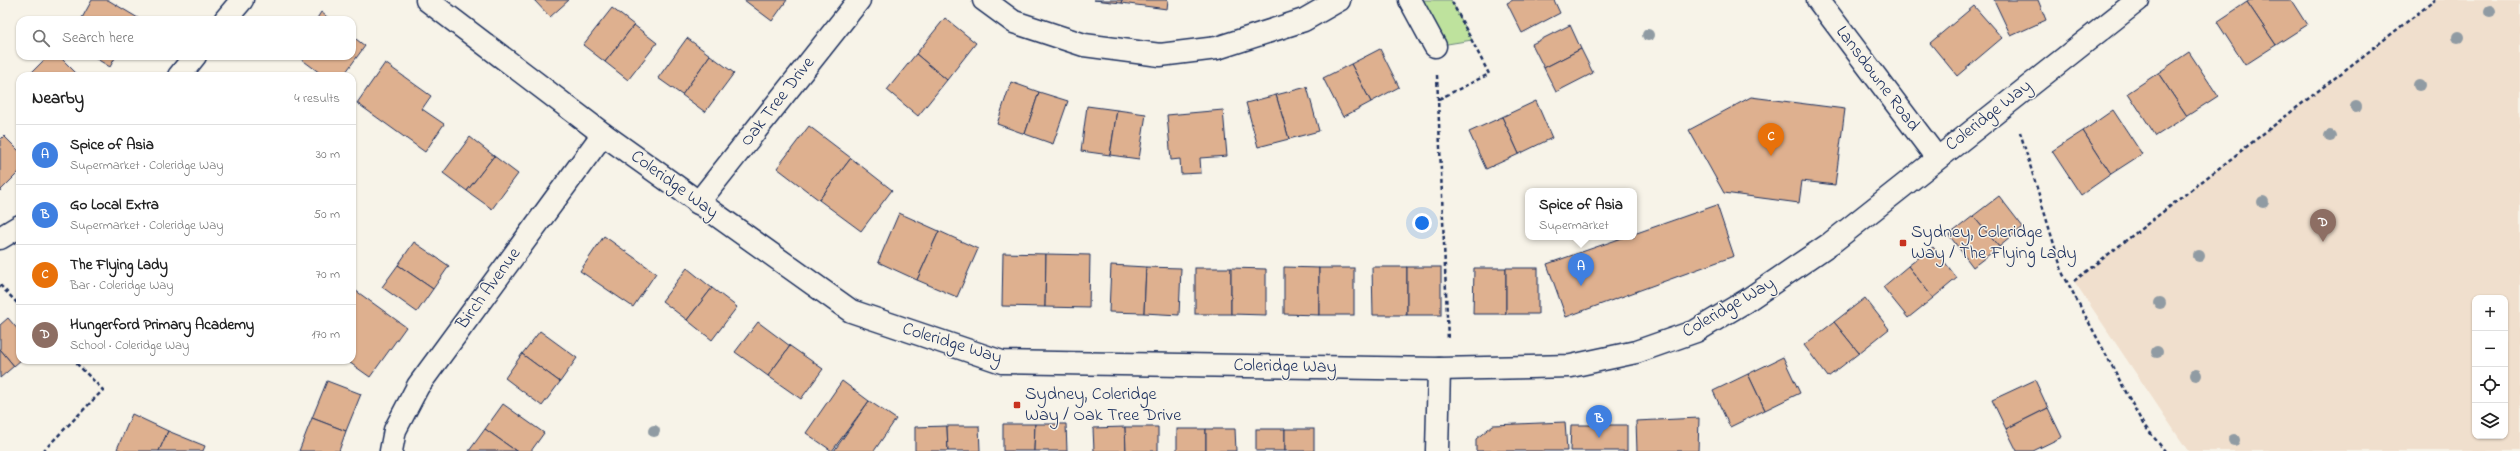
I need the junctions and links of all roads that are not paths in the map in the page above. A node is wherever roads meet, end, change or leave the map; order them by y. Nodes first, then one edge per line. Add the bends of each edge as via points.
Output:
1 (242, 0) edge
2 (427, 0) edge
3 (859, 0) edge
4 (984, 0) edge
5 (1339, 0) edge
6 (1410, 0) edge
7 (1818, 0) edge
8 (2138, 0) edge
9 (228, 16) edge
10 (1435, 46) road end
11 (192, 60) edge
12 (182, 72) edge
13 (603, 134) junction
14 (1937, 158) junction
15 (698, 204) junction
16 (16, 228) edge
17 (0, 238) edge
18 (1444, 369) junction
19 (391, 451) edge
20 (1437, 451) edge

1 - 9 street
2 - 13 street, Coleridge Way
3 - 15 street, Oak Tree Drive
4 - 5 street via 1014,22 1084,45 1160,55 1217,48 1304,20
6 - 10 street
7 - 14 street, Lansdowne Road
8 - 14 street, Coleridge Way
11 - 12 street
13 - 15 street, Coleridge Way
13 - 19 street, Birch Avenue via 418,386 395,430
14 - 18 street, Coleridge Way via 1831,243 1746,301 1696,331 1636,352 1571,366
15 - 18 street, Coleridge Way via 851,311 1002,362
16 - 17 street
18 - 20 street

